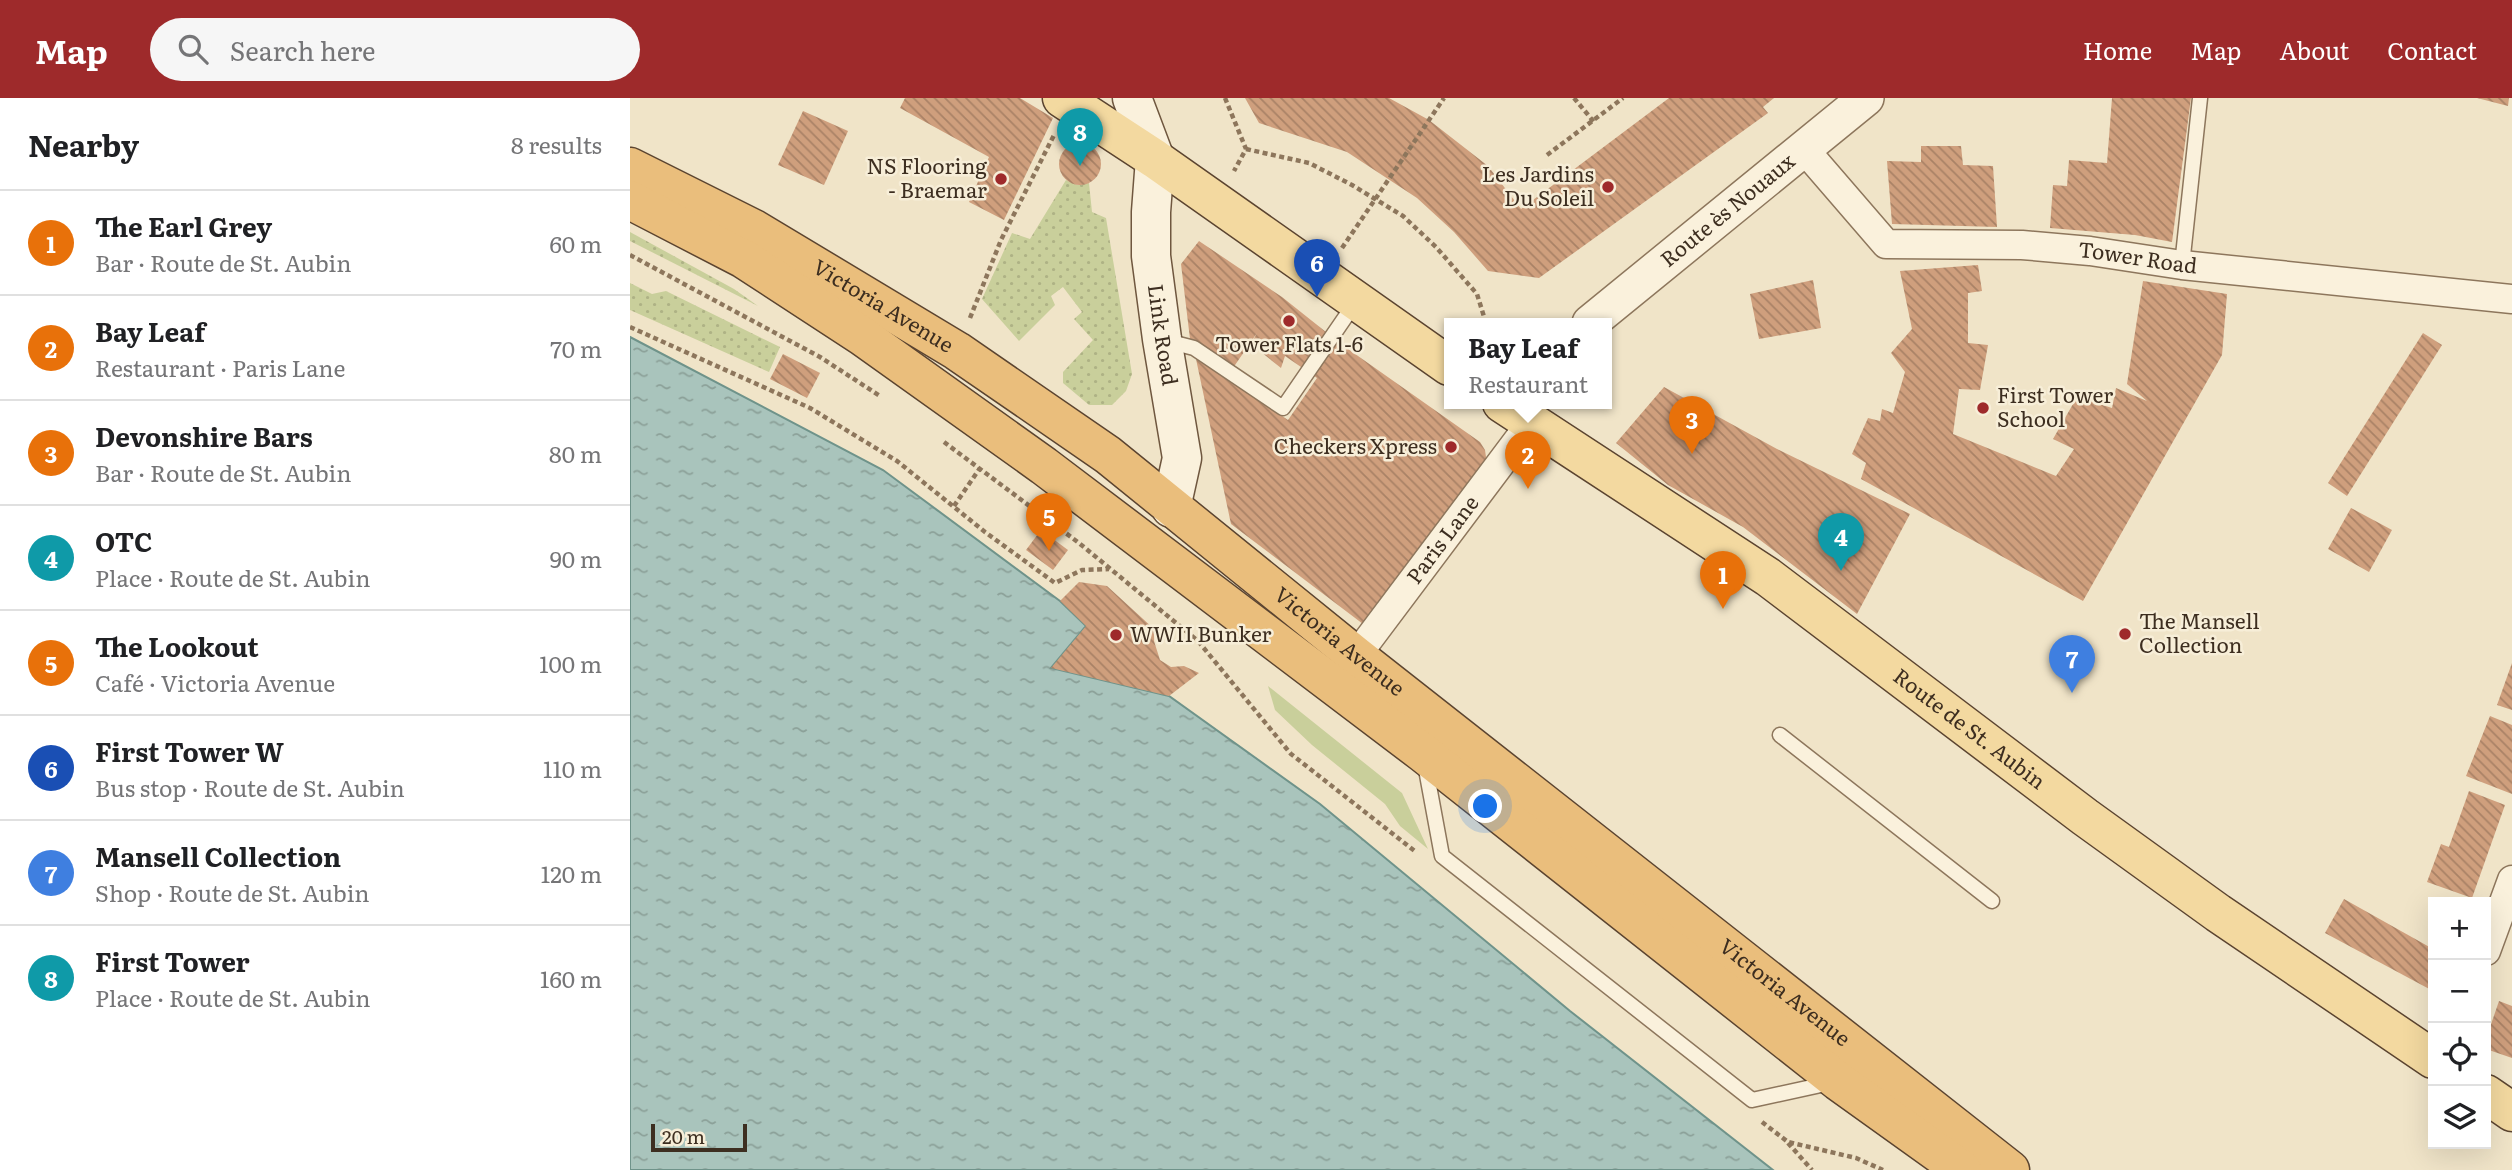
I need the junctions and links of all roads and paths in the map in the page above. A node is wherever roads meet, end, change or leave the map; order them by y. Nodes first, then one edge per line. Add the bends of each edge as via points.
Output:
1 (1132, 98) edge
2 (1226, 98) edge
3 (1444, 98) edge
4 (1574, 98) edge
5 (1623, 98) edge
6 (1866, 98) edge
7 (2200, 98) edge
8 (1066, 101) edge
9 (1594, 122) junction
10 (1246, 149) junction
11 (1804, 149) junction
12 (1547, 155) dead end
13 (1154, 159) junction
14 (630, 167) edge
15 (1376, 199) junction
16 (630, 200) edge
17 (1216, 202) junction
18 (630, 256) edge
19 (2182, 265) junction
20 (1321, 276) junction
21 (2512, 299) edge
22 (1357, 301) junction
23 (1484, 318) edge
24 (1596, 318) edge
25 (630, 327) edge
26 (1162, 339) junction
27 (957, 351) junction
28 (1444, 362) edge
29 (883, 398) dead end
30 (1517, 413) edge
31 (936, 436) dead end
32 (1005, 438) junction
33 (980, 469) junction
34 (954, 506) junction
35 (1171, 509) junction
36 (1149, 543) junction
37 (1356, 656) junction
38 (1780, 735) dead end
39 (1423, 753) junction
40 (2512, 880) edge
41 (1992, 901) dead end
42 (2491, 937) edge
43 (2428, 1056) edge
44 (1838, 1082) junction
45 (2491, 1097) edge
46 (2512, 1112) edge
47 (1788, 1142) dead end
48 (1812, 1170) edge
49 (1962, 1170) edge
50 (2010, 1170) edge

1 - 13 main road
2 - 10 path
3 - 15 path
4 - 9 path
5 - 9 path
6 - 11 street, Route ès Nouaux
7 - 19 lane
8 - 13 main road
8 - 27 path via 1001,240
9 - 12 path
10 - 15 path via 1309,163
10 - 17 path
11 - 19 street, Tower Road via 1886,244 2022,245
11 - 24 street, Route ès Nouaux
13 - 17 main road
13 - 26 main road, Link Road via 1151,256
14 - 27 highway, Victoria Avenue via 754,229
15 - 20 path
15 - 23 path via 1403,216 1436,247 1477,294
16 - 32 highway, Victoria Avenue via 744,259
17 - 20 main road
18 - 29 path via 820,357
19 - 21 street, Tower Road
20 - 22 main road
22 - 26 lane via 1283,408 1194,348
22 - 28 main road
25 - 34 path via 810,408 897,461
26 - 35 main road, Link Road via 1182,458
27 - 35 highway, Victoria Avenue via 1108,455
30 - 37 street, Paris Lane
30 - 43 main road, Route de St. Aubin via 1768,577 2085,817
31 - 33 path
32 - 33 path
32 - 36 highway, Victoria Avenue
33 - 34 path
33 - 34 path via 1110,569 1082,570 1055,583
35 - 36 highway
35 - 37 highway, Victoria Avenue
36 - 39 highway, Victoria Avenue
37 - 50 highway, Victoria Avenue
38 - 41 lane
39 - 44 highway, Victoria Avenue
39 - 44 lane via 1442,856 1752,1100
40 - 42 street
44 - 49 highway, Victoria Avenue
45 - 46 main road
47 - 48 path

